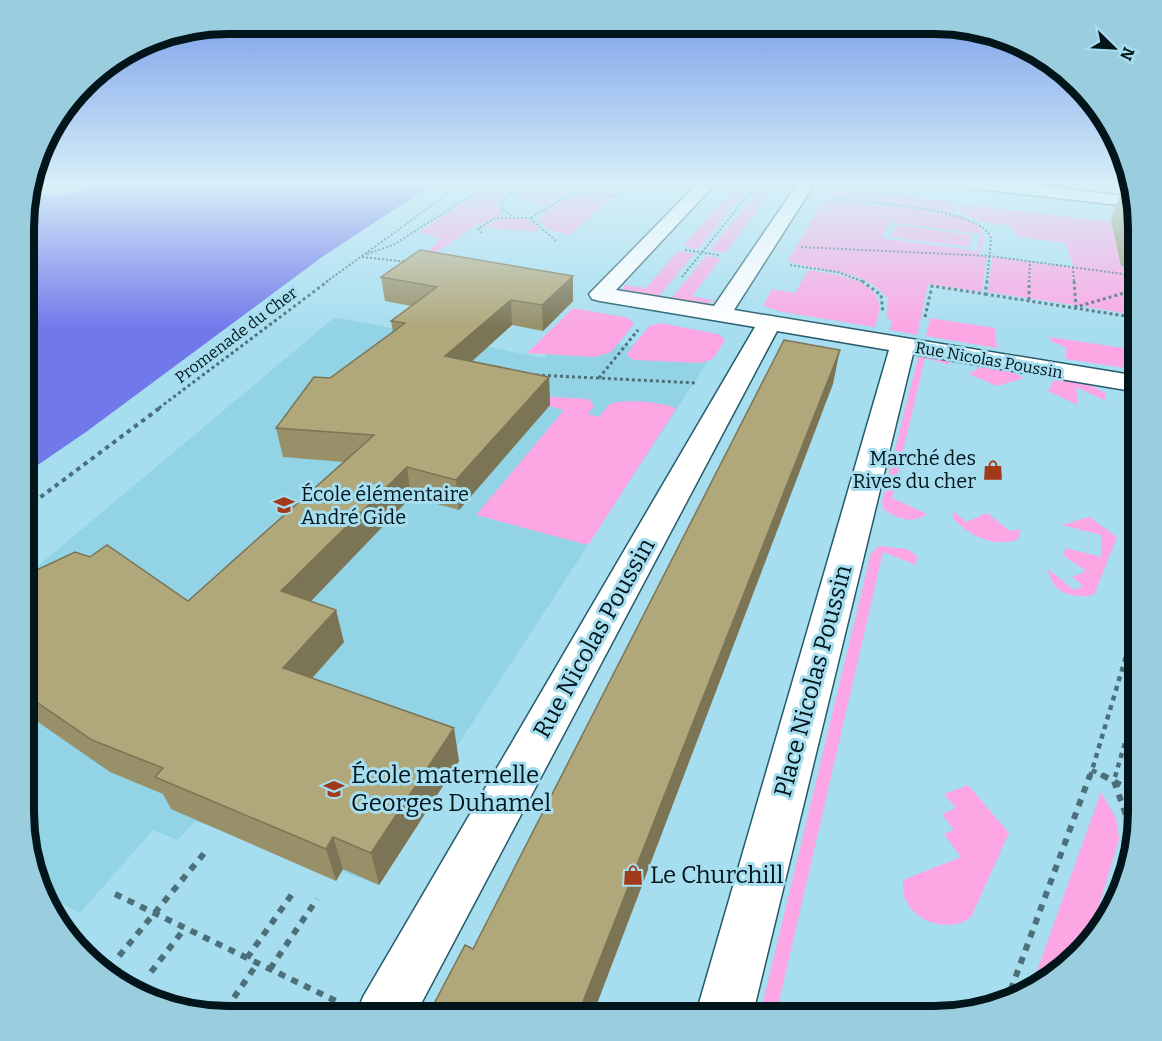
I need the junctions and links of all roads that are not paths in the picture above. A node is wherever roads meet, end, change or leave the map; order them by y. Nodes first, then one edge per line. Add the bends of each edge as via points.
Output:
1 (661, 232) edge
2 (776, 232) edge
3 (720, 314) junction
4 (769, 323) junction
5 (903, 330) junction
6 (1127, 382) edge
7 (389, 1006) edge
8 (726, 1006) edge

1 - 3 street, Rue Nicolas Poussin via 600,294
2 - 3 street
3 - 4 street, Rue Nicolas Poussin
4 - 5 street, Rue Nicolas Poussin
4 - 7 street, Rue Nicolas Poussin
5 - 6 street, Rue Nicolas Poussin
5 - 8 street, Place Nicolas Poussin

